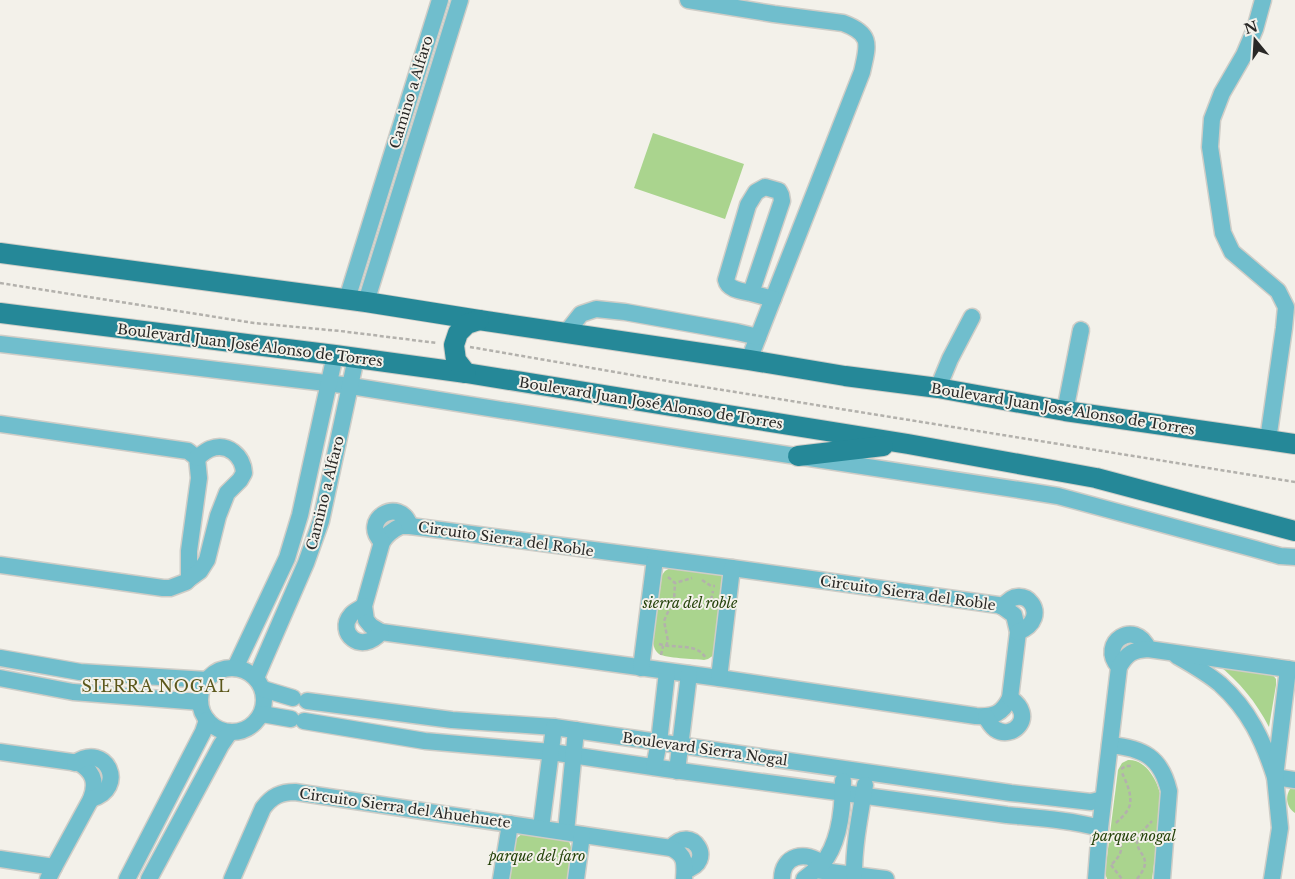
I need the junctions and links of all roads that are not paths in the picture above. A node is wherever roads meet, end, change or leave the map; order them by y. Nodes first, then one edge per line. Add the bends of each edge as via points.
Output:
1 (440, 0) edge
2 (460, 0) edge
3 (688, 0) edge
4 (1263, 0) edge
5 (0, 253) edge
6 (751, 293) junction
7 (773, 299) junction
8 (356, 301) junction
9 (0, 313) edge
10 (972, 317) dead end
11 (479, 320) junction
12 (1081, 330) dead end
13 (566, 333) junction
14 (758, 337) junction
15 (0, 344) edge
16 (335, 355) junction
17 (356, 358) junction
18 (749, 360) junction
19 (466, 373) junction
20 (328, 383) junction
21 (350, 386) junction
22 (938, 388) junction
23 (1065, 411) junction
24 (0, 424) edge
25 (1268, 440) junction
26 (908, 444) junction
27 (1294, 444) edge
28 (798, 456) junction
29 (196, 458) junction
30 (1295, 525) edge
31 (1272, 526) junction
32 (1295, 531) edge
33 (1295, 557) edge
34 (655, 559) junction
35 (0, 565) edge
36 (732, 568) junction
37 (189, 578) junction
38 (364, 606) junction
39 (381, 632) junction
40 (1170, 652) junction
41 (0, 658) edge
42 (235, 668) junction
43 (641, 668) junction
44 (1291, 669) edge
45 (667, 672) junction
46 (689, 674) junction
47 (0, 678) edge
48 (719, 678) junction
49 (207, 680) junction
50 (260, 684) junction
51 (1010, 698) junction
52 (200, 702) junction
53 (262, 714) junction
54 (986, 717) junction
55 (207, 720) junction
56 (554, 727) junction
57 (576, 730) junction
58 (230, 732) junction
59 (658, 742) junction
60 (680, 745) junction
61 (1110, 745) junction
62 (0, 752) edge
63 (551, 752) junction
64 (574, 755) junction
65 (654, 768) junction
66 (844, 769) junction
67 (677, 771) junction
68 (867, 772) junction
69 (1275, 777) junction
70 (1295, 780) edge
71 (843, 793) junction
72 (863, 795) junction
73 (1103, 800) junction
74 (510, 824) junction
75 (541, 828) junction
76 (1100, 828) junction
77 (1288, 830) edge
78 (574, 833) junction
79 (0, 860) edge
80 (814, 871) edge
81 (51, 873) edge
82 (685, 874) edge
83 (854, 874) junction
84 (127, 879) edge
85 (149, 879) edge
86 (232, 879) edge
87 (501, 879) edge
88 (576, 879) edge
89 (782, 879) edge
90 (880, 879) edge
91 (1096, 879) edge
92 (1162, 879) edge
93 (1272, 879) edge

1 - 8 street, Camino a Alfaro
2 - 8 street
3 - 7 street via 843,23 865,37 862,72
4 - 25 street via 1244,55 1212,119 1210,147 1223,233 1232,252 1278,291 1286,307
5 - 8 main road, Boulevard Juan José Alonso de Torres
6 - 6 street via 782,201 779,191 765,187 756,192 748,205 726,280 730,287
6 - 7 street
7 - 14 street
8 - 11 main road, Boulevard Juan José Alonso de Torres
9 - 16 main road, Boulevard Juan José Alonso de Torres
10 - 22 street
11 - 13 main road, Boulevard Juan José Alonso de Torres
11 - 19 main road via 467,324 458,333 454,345 456,360
12 - 23 street
13 - 14 street via 580,314 596,309
13 - 18 main road, Boulevard Juan José Alonso de Torres
14 - 18 street
15 - 20 street
16 - 17 main road, Boulevard Juan José Alonso de Torres
16 - 20 street, Camino a Alfaro
17 - 19 main road, Boulevard Juan José Alonso de Torres
17 - 21 street, Camino a Alfaro
18 - 22 main road, Boulevard Juan José Alonso de Torres
19 - 26 main road, Boulevard Juan José Alonso de Torres
20 - 21 street
20 - 42 street, Camino a Alfaro via 300,515 287,558
21 - 28 street
21 - 50 street, Camino a Alfaro via 321,521
22 - 23 main road, Boulevard Juan José Alonso de Torres
23 - 25 main road, Boulevard Juan José Alonso de Torres
24 - 29 street via 188,451
25 - 27 main road, Boulevard Juan José Alonso de Torres
26 - 28 main road
26 - 31 main road, Boulevard Juan José Alonso de Torres via 1096,478
28 - 33 street via 1058,496 1280,556
29 - 37 street via 199,478
29 - 37 street via 209,449 225,447 242,460 244,473 227,493 207,560 200,571
30 - 31 main road
31 - 32 main road, Boulevard Juan José Alonso de Torres
34 - 36 street, Circuito Sierra del Roble
34 - 38 street, Circuito Sierra del Roble via 401,526 393,529 382,542
34 - 43 street
35 - 37 street via 163,588 179,586
36 - 48 street
36 - 51 street, Circuito Sierra del Roble via 1002,607 1014,615 1018,632
38 - 39 street via 366,620
38 - 39 street via 350,616 348,633 364,643
39 - 43 street
40 - 44 street
40 - 61 street via 1140,650 1124,659 1119,667
40 - 69 street via 1213,679 1234,699 1252,722
41 - 49 street via 80,672
42 - 49 street via 227,668
42 - 50 street via 250,673
43 - 45 street
44 - 69 street
45 - 46 street
45 - 59 street
46 - 48 street
46 - 60 street
47 - 52 street via 73,692
48 - 54 street
49 - 52 street
50 - 53 street via 265,697
50 - 56 street, Boulevard Sierra Nogal via 300,700 452,720
51 - 54 street via 999,712
51 - 54 street via 1017,702 1022,713 1016,729 1004,733 999,731
52 - 55 street
53 - 58 street via 248,728
53 - 63 street, Boulevard Sierra Nogal via 425,741
55 - 58 street via 213,726
55 - 84 street
56 - 57 street, Boulevard Sierra Nogal
56 - 63 street
57 - 59 street, Boulevard Sierra Nogal
57 - 64 street
58 - 85 street
59 - 60 street, Boulevard Sierra Nogal
59 - 65 street
60 - 66 street, Boulevard Sierra Nogal
60 - 67 street
61 - 73 street
61 - 92 street via 1138,750 1158,764 1166,778 1169,791
62 - 81 street via 80,763 93,777 95,784 91,799
63 - 64 street, Boulevard Sierra Nogal
63 - 75 street
64 - 65 street, Boulevard Sierra Nogal
64 - 78 street
65 - 67 street, Boulevard Sierra Nogal
66 - 68 street, Boulevard Sierra Nogal
66 - 71 street
67 - 71 street, Boulevard Sierra Nogal
68 - 72 street
68 - 73 street, Boulevard Sierra Nogal via 1020,794 1091,802
69 - 70 street
69 - 77 street
71 - 72 street, Boulevard Sierra Nogal
71 - 80 street via 835,843
72 - 76 street, Boulevard Sierra Nogal
72 - 83 street
73 - 76 street
74 - 75 street, Circuito Sierra del Ahuehuete
74 - 86 street, Circuito Sierra del Ahuehuete via 285,792 268,801 263,808
74 - 87 street
75 - 78 street, Circuito Sierra del Ahuehuete
76 - 91 street
77 - 93 street
78 - 82 street, Circuito Sierra del Ahuehuete via 671,848 684,859
78 - 88 street
79 - 81 street
80 - 83 street
80 - 89 street via 811,856 798,856 787,863
83 - 90 street

